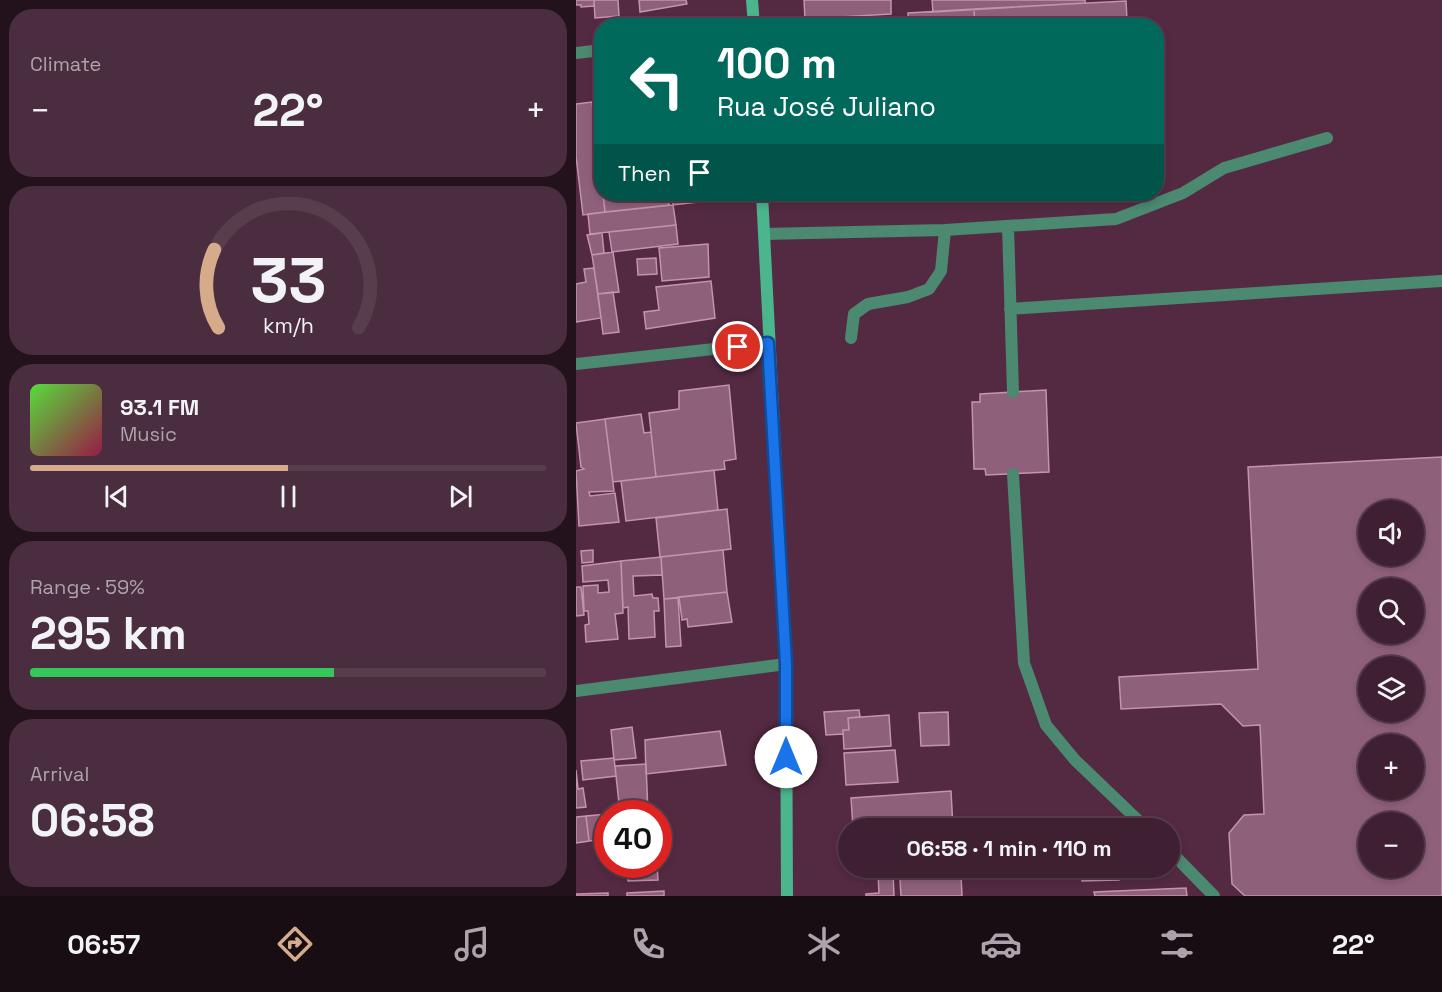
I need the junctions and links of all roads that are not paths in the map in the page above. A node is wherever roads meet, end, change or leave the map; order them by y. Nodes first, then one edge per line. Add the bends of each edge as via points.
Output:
1 (752, 0) edge
2 (753, 18) edge
3 (594, 51) edge
4 (576, 53) edge
5 (1327, 138) dead end
6 (1164, 200) edge
7 (762, 201) edge
8 (1162, 201) edge
9 (1008, 226) junction
10 (945, 230) junction
11 (764, 234) junction
12 (1441, 281) edge
13 (1010, 309) junction
14 (851, 338) dead end
15 (768, 343) junction
16 (576, 364) edge
17 (1013, 392) dead end
18 (1013, 474) dead end
19 (786, 664) junction
20 (576, 691) edge
21 (1136, 818) edge
22 (1180, 861) edge
23 (787, 896) edge
24 (1214, 896) edge

1 - 2 street
3 - 4 street
5 - 6 street via 1224,168
7 - 11 street
8 - 9 street via 1116,219
9 - 10 street
9 - 13 street
10 - 11 street
10 - 14 street via 941,271 929,289 868,304 854,314
11 - 15 street
12 - 13 street
13 - 17 street
15 - 16 street
15 - 19 street
18 - 21 street via 1024,663 1046,725 1075,760
19 - 20 street
19 - 23 street
22 - 24 street

